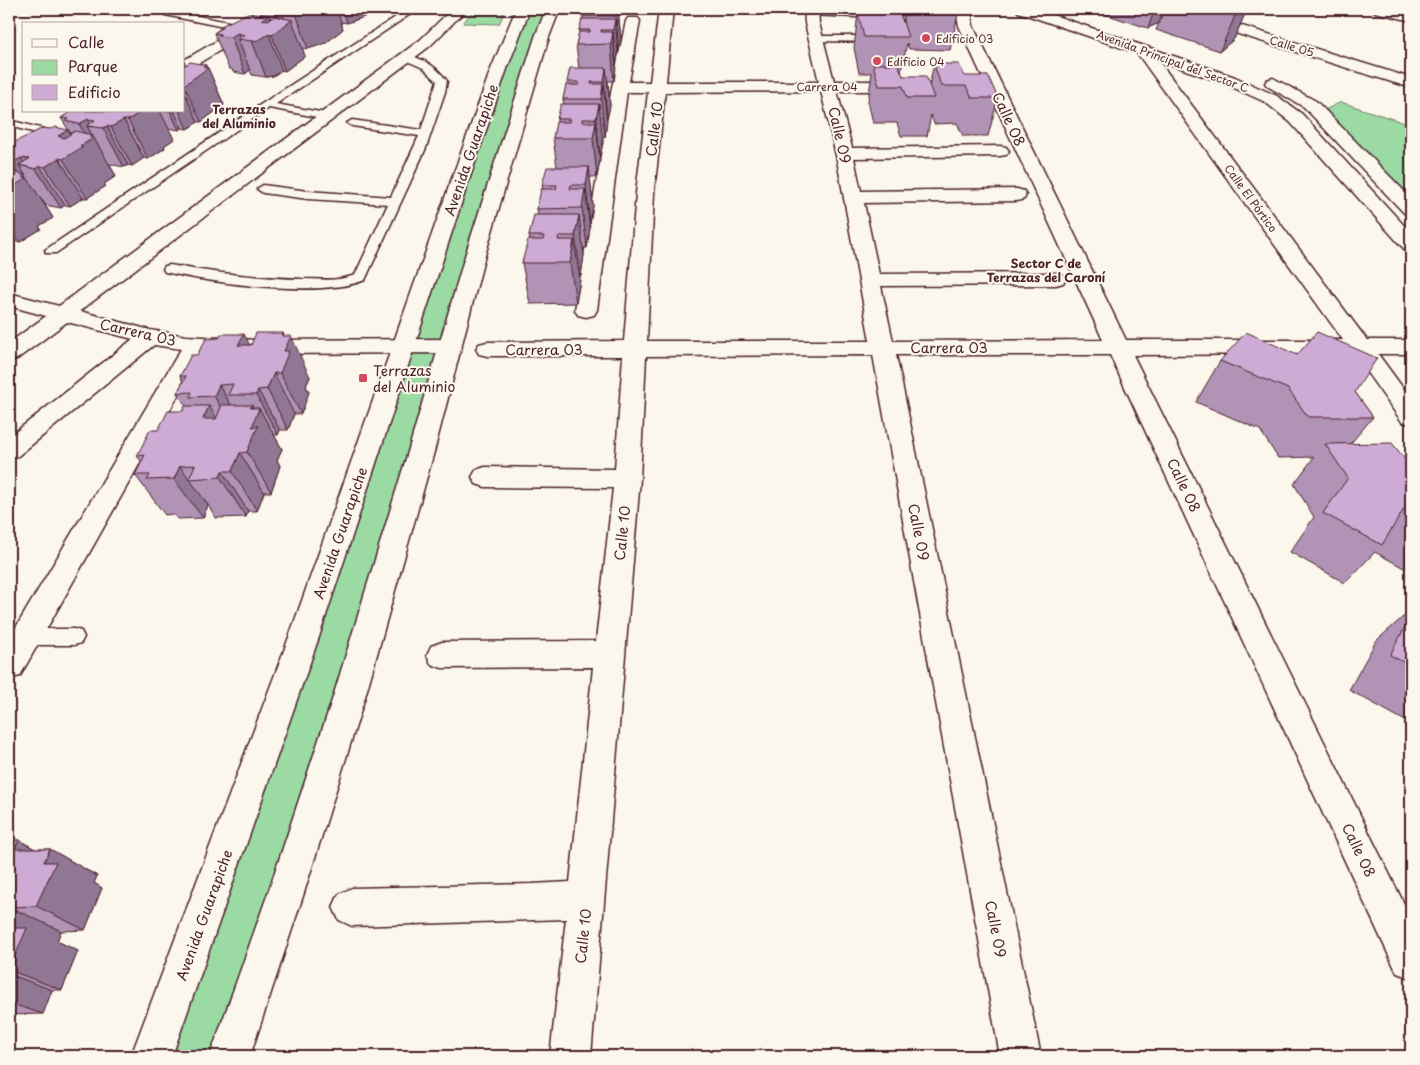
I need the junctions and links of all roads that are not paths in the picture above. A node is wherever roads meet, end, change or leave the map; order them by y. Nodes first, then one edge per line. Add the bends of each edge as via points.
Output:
1 (282, 9) edge
2 (414, 9) edge
3 (460, 9) edge
4 (523, 9) edge
5 (553, 9) edge
6 (666, 9) edge
7 (964, 9) edge
8 (1023, 9) edge
9 (1056, 9) edge
10 (1172, 9) edge
11 (1380, 9) edge
12 (811, 11) edge
13 (168, 13) dead end
14 (879, 15) edge
15 (1411, 17) edge
16 (633, 21) dead end
17 (248, 29) junction
18 (817, 39) junction
19 (889, 39) edge
20 (1142, 50) junction
21 (406, 57) junction
22 (185, 65) edge
23 (1411, 83) edge
24 (829, 86) junction
25 (926, 86) edge
26 (620, 87) junction
27 (659, 87) junction
28 (267, 104) junction
29 (327, 116) junction
30 (9, 123) edge
31 (352, 123) dead end
32 (70, 133) joint
33 (425, 134) junction
34 (45, 147) edge
35 (1000, 151) dead end
36 (844, 153) junction
37 (264, 189) dead end
38 (604, 192) junction
39 (646, 193) junction
40 (1018, 196) dead end
41 (852, 197) junction
42 (395, 201) junction
43 (1411, 209) edge
44 (1411, 245) edge
45 (51, 250) dead end
46 (170, 269) dead end
47 (1056, 279) dead end
48 (869, 280) junction
49 (9, 299) edge
50 (586, 310) dead end
51 (64, 314) junction
52 (150, 337) junction
53 (196, 344) junction
54 (404, 346) junction
55 (451, 346) junction
56 (1118, 346) junction
57 (1360, 346) junction
58 (883, 347) junction
59 (1411, 347) edge
60 (636, 348) junction
61 (488, 349) dead end
62 (9, 354) edge
63 (1411, 416) edge
64 (9, 450) edge
65 (485, 477) dead end
66 (627, 479) junction
67 (25, 637) junction
68 (74, 637) dead end
69 (610, 654) junction
70 (442, 656) dead end
71 (9, 666) edge
72 (587, 899) junction
73 (352, 907) dead end
74 (1411, 959) edge
75 (151, 1056) edge
76 (230, 1056) edge
77 (571, 1056) edge
78 (1021, 1056) edge

1 - 17 street
2 - 28 lane
3 - 21 street via 436,34
4 - 54 street, Avenida Guarapiche via 499,69
5 - 55 street via 474,259
6 - 27 street, Calle 10
7 - 56 street, Calle 08 via 962,13 984,86
8 - 20 street, Avenida Principal del Sector C
9 - 43 street, Avenida Principal del Sector C via 1232,68 1286,90 1310,104
10 - 23 street, Calle 05
11 - 15 street
12 - 14 lane
12 - 18 street, Calle 09
13 - 17 lane
16 - 26 street
17 - 22 street
18 - 19 lane
18 - 24 street, Calle 09
20 - 44 street, Avenida Principal del Sector C via 1245,86 1280,105 1296,118
20 - 57 street, Calle El Pórtico
21 - 29 street
21 - 33 lane via 430,68 442,81
24 - 25 street, Carrera 04
24 - 27 street, Carrera 04
24 - 36 street, Calle 09
26 - 27 street, Carrera 04
26 - 38 street
27 - 39 street, Calle 10
28 - 29 lane
28 - 45 lane
29 - 51 street
30 - 32 lane
31 - 33 lane
32 - 34 street
33 - 42 lane
35 - 36 street
36 - 41 street, Calle 09
37 - 42 lane
38 - 39 street
38 - 50 street
39 - 60 street, Calle 10
40 - 41 street
41 - 48 street, Calle 09
42 - 46 lane via 360,277 350,282 257,282
47 - 48 street
48 - 58 street, Calle 09
49 - 51 street, Carrera 03
51 - 52 street, Carrera 03
51 - 62 street
52 - 53 street, Carrera 03
52 - 64 street
53 - 54 street, Carrera 03
53 - 67 street
54 - 55 street, Carrera 03
54 - 75 street, Avenida Guarapiche via 304,637
55 - 76 street via 348,697
56 - 57 street, Carrera 03
56 - 58 street, Carrera 03
56 - 74 street, Calle 08
57 - 59 street, Carrera 03
57 - 63 street, Calle El Pórtico
58 - 60 street, Carrera 03
58 - 78 street, Calle 09
60 - 61 street, Carrera 03
60 - 66 street, Calle 10
65 - 66 street
66 - 69 street, Calle 10
67 - 68 lane
67 - 71 street
69 - 70 street
69 - 72 street, Calle 10
72 - 73 street
72 - 77 street, Calle 10

